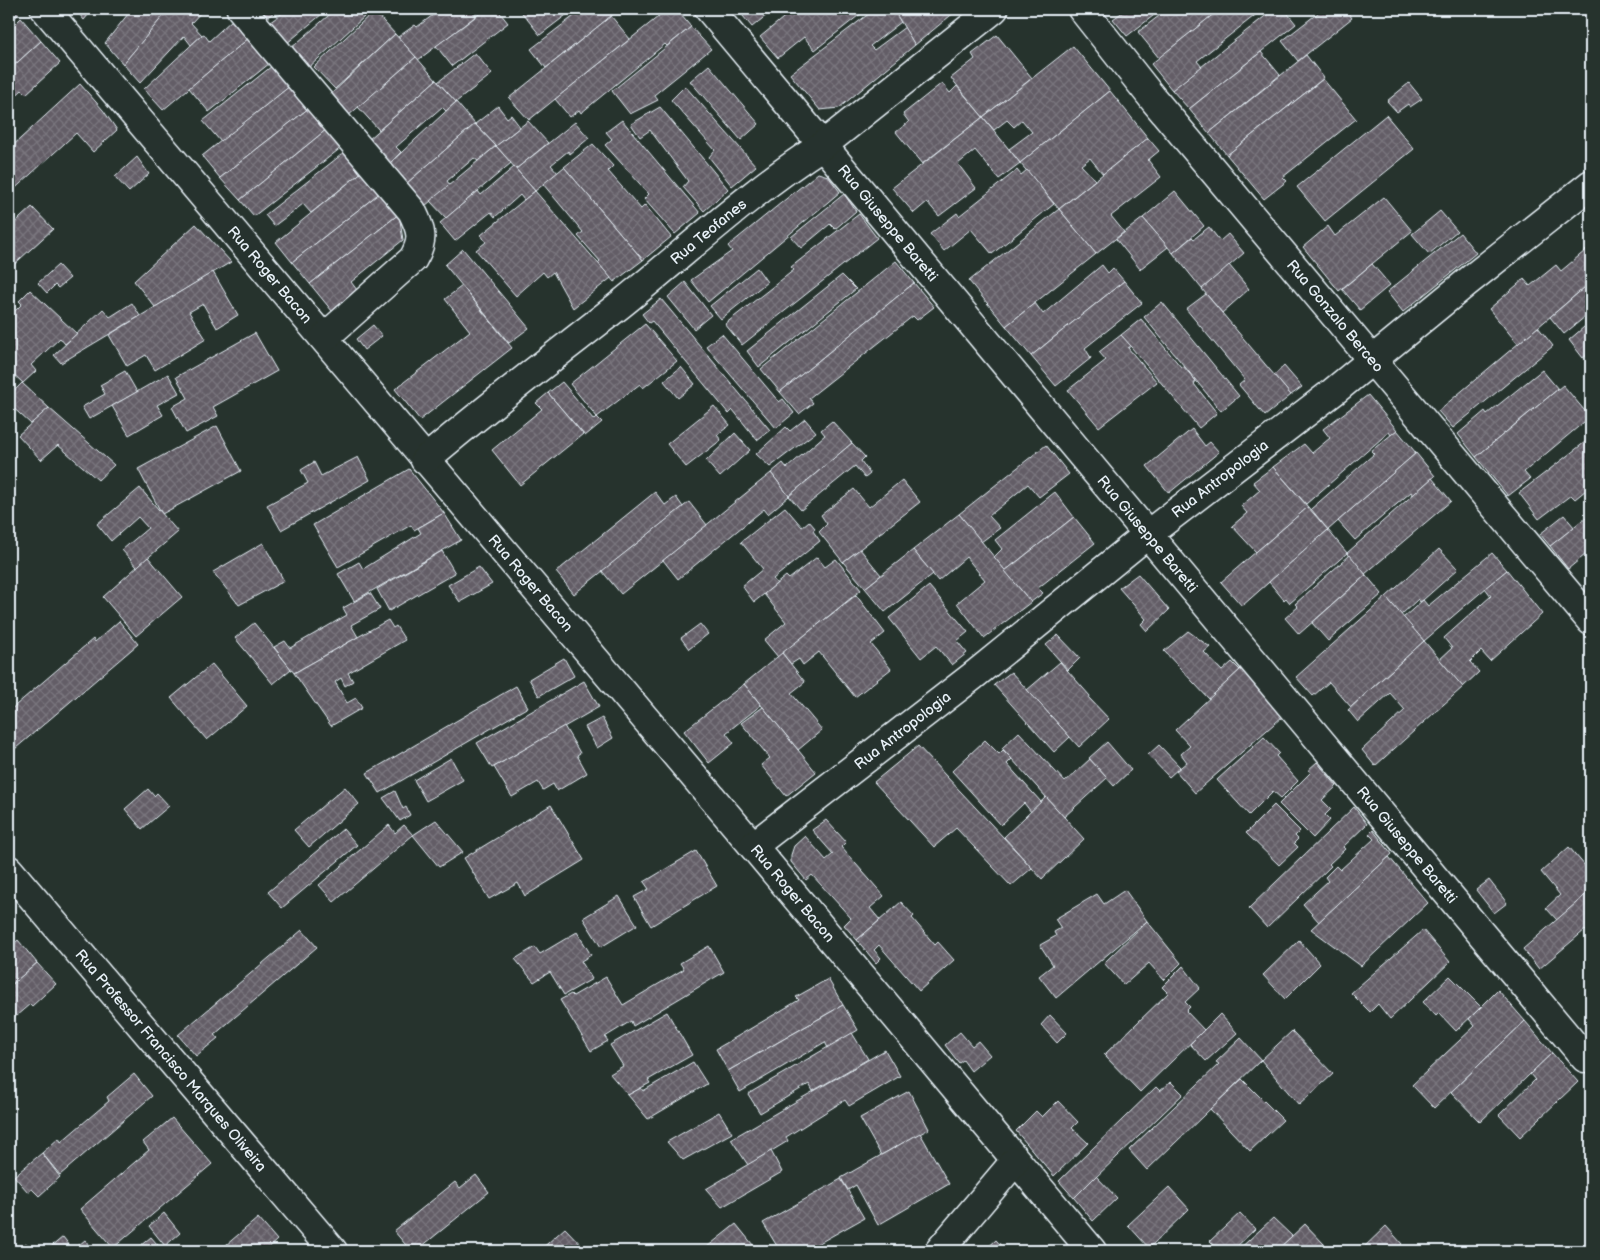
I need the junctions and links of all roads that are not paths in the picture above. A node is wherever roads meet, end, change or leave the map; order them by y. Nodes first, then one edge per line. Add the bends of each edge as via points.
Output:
1 (45, 9) edge
2 (241, 9) edge
3 (709, 9) edge
4 (994, 9) edge
5 (1082, 9) edge
6 (823, 145) junction
7 (1591, 184) edge
8 (324, 338) junction
9 (1373, 359) junction
10 (425, 460) junction
11 (1148, 534) junction
12 (1591, 621) edge
13 (753, 846) junction
14 (9, 870) edge
15 (1585, 1058) dead end
16 (1015, 1161) junction
17 (333, 1251) edge
18 (939, 1251) edge
19 (1092, 1251) edge

1 - 8 street, Rua Roger Bacon
2 - 8 street via 412,211 421,229 419,247 413,259
3 - 6 street, Rua Giuseppe Baretti
4 - 6 street, Rua Teofanes
5 - 9 street, Rua Gonzalo Berceo via 1154,100
6 - 10 street, Rua Teofanes via 747,201
6 - 11 street, Rua Giuseppe Baretti
7 - 9 street, Rua Antropologia
8 - 10 street, Rua Roger Bacon
9 - 11 street, Rua Antropologia
9 - 12 street, Rua Gonzalo Berceo
10 - 13 street, Rua Roger Bacon
11 - 13 street, Rua Antropologia via 965,682
11 - 15 street, Rua Giuseppe Baretti
13 - 16 street, Rua Roger Bacon
14 - 17 street, Rua Professor Francisco Marques Oliveira
16 - 18 street
16 - 19 street, Rua Roger Bacon

